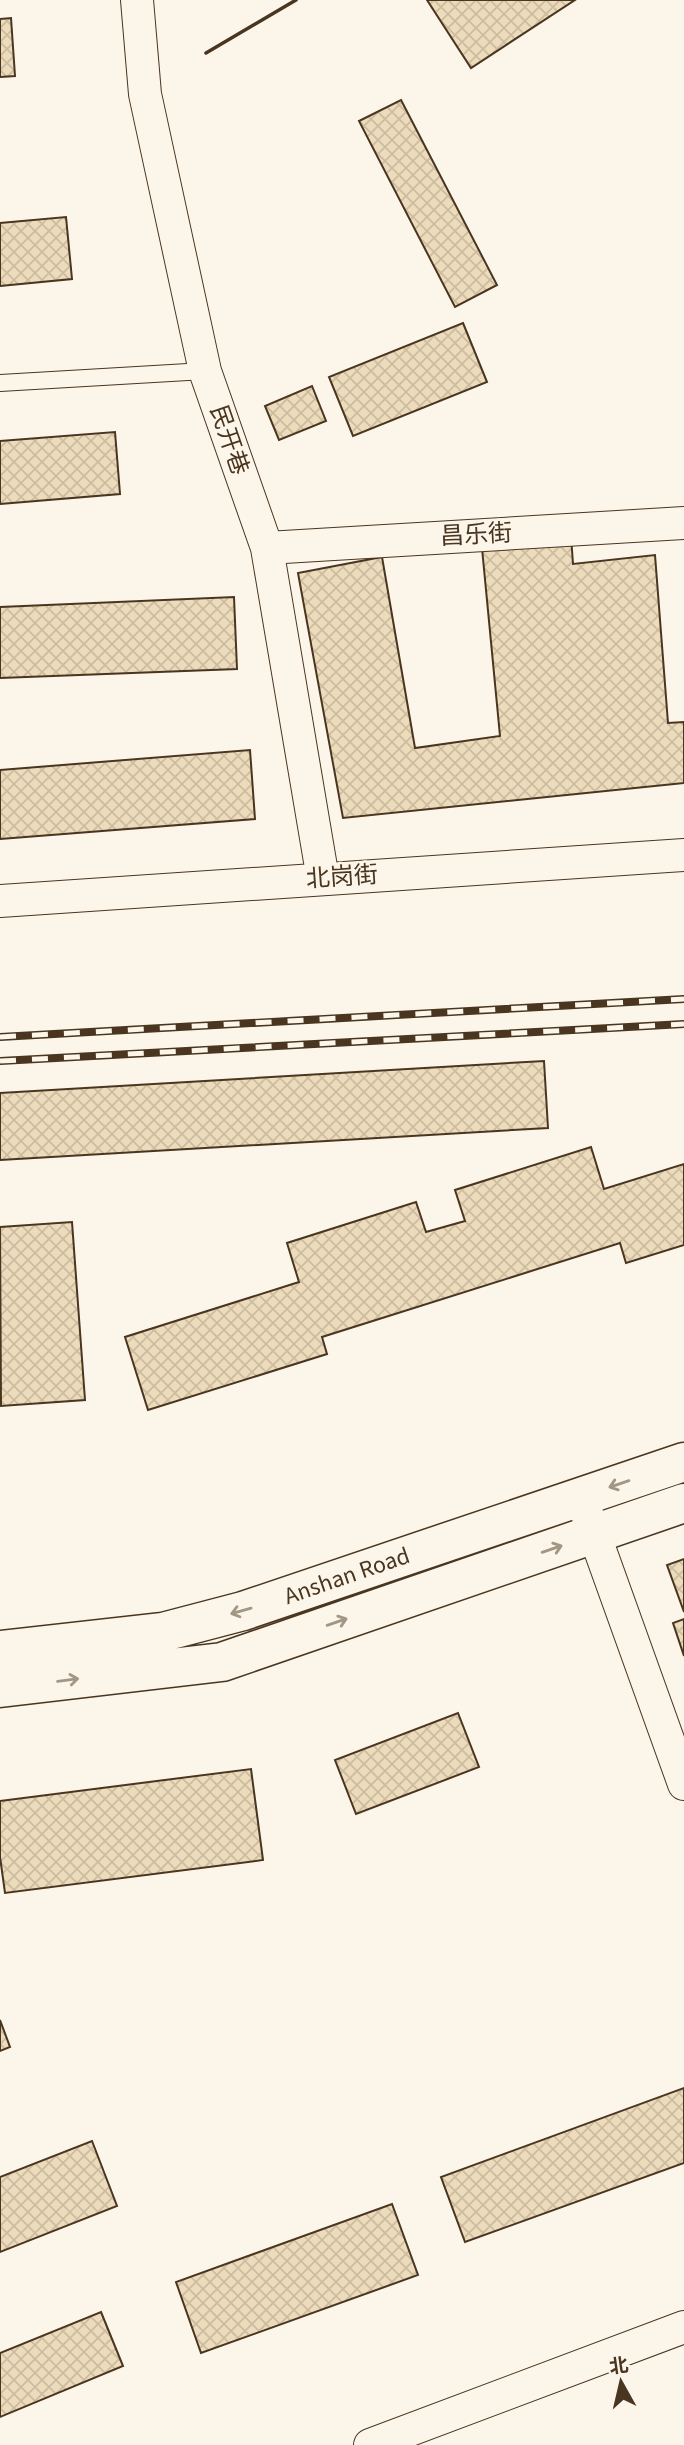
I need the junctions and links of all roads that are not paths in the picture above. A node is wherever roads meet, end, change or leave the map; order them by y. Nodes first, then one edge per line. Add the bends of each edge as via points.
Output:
1 (138, 0) edge
2 (205, 371) junction
3 (0, 383) edge
4 (684, 523) edge
5 (267, 548) junction
6 (684, 855) edge
7 (323, 879) junction
8 (0, 901) edge
9 (684, 1462) edge
10 (581, 1497) junction
11 (684, 1503) edge
12 (593, 1534) junction
13 (0, 1650) edge
14 (0, 1688) edge
15 (684, 1784) edge
16 (684, 2327) edge
17 (370, 2445) edge

1 - 2 street, 民开巷 via 145,94
2 - 3 lane
2 - 5 street, 民开巷
4 - 5 street, 昌乐街
5 - 7 street, 民开巷
6 - 7 street, 北岗街
7 - 8 street, 北岗街
9 -> 10 main road, Anshan Road
10 - 12 street
10 -> 13 main road, Anshan Road via 243,1611 163,1632
11 - 12 main road, Anshan Road
14 -> 12 main road, Anshan Road via 222,1662
12 - 15 street
16 - 17 street

